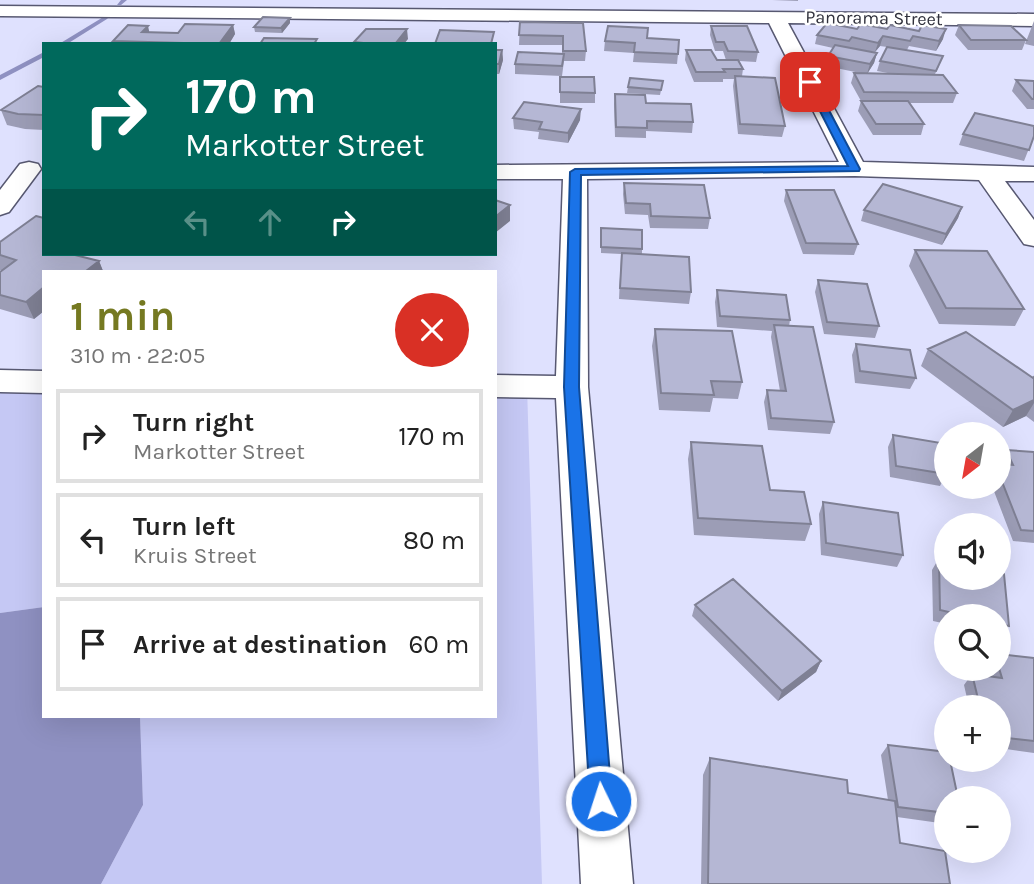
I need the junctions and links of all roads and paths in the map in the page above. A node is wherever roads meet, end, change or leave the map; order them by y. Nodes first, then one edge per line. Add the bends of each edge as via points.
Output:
1 (410, 6) edge
2 (0, 11) edge
3 (775, 16) junction
4 (1034, 20) edge
5 (0, 169) edge
6 (36, 169) edge
7 (855, 169) junction
8 (497, 172) edge
9 (575, 172) junction
10 (987, 174) junction
11 (1034, 174) edge
12 (0, 207) edge
13 (1034, 238) edge
14 (0, 381) edge
15 (42, 382) edge
16 (497, 386) edge
17 (572, 387) junction
18 (607, 884) edge

1 - 2 street, Panorama Street
1 - 3 street, Panorama Street
3 - 4 street, Panorama Street
3 - 7 street
5 - 6 street
6 - 12 street
7 - 9 street
7 - 10 street
8 - 9 street
9 - 17 street
10 - 11 street
10 - 13 street
14 - 15 street
16 - 17 street
17 - 18 street

